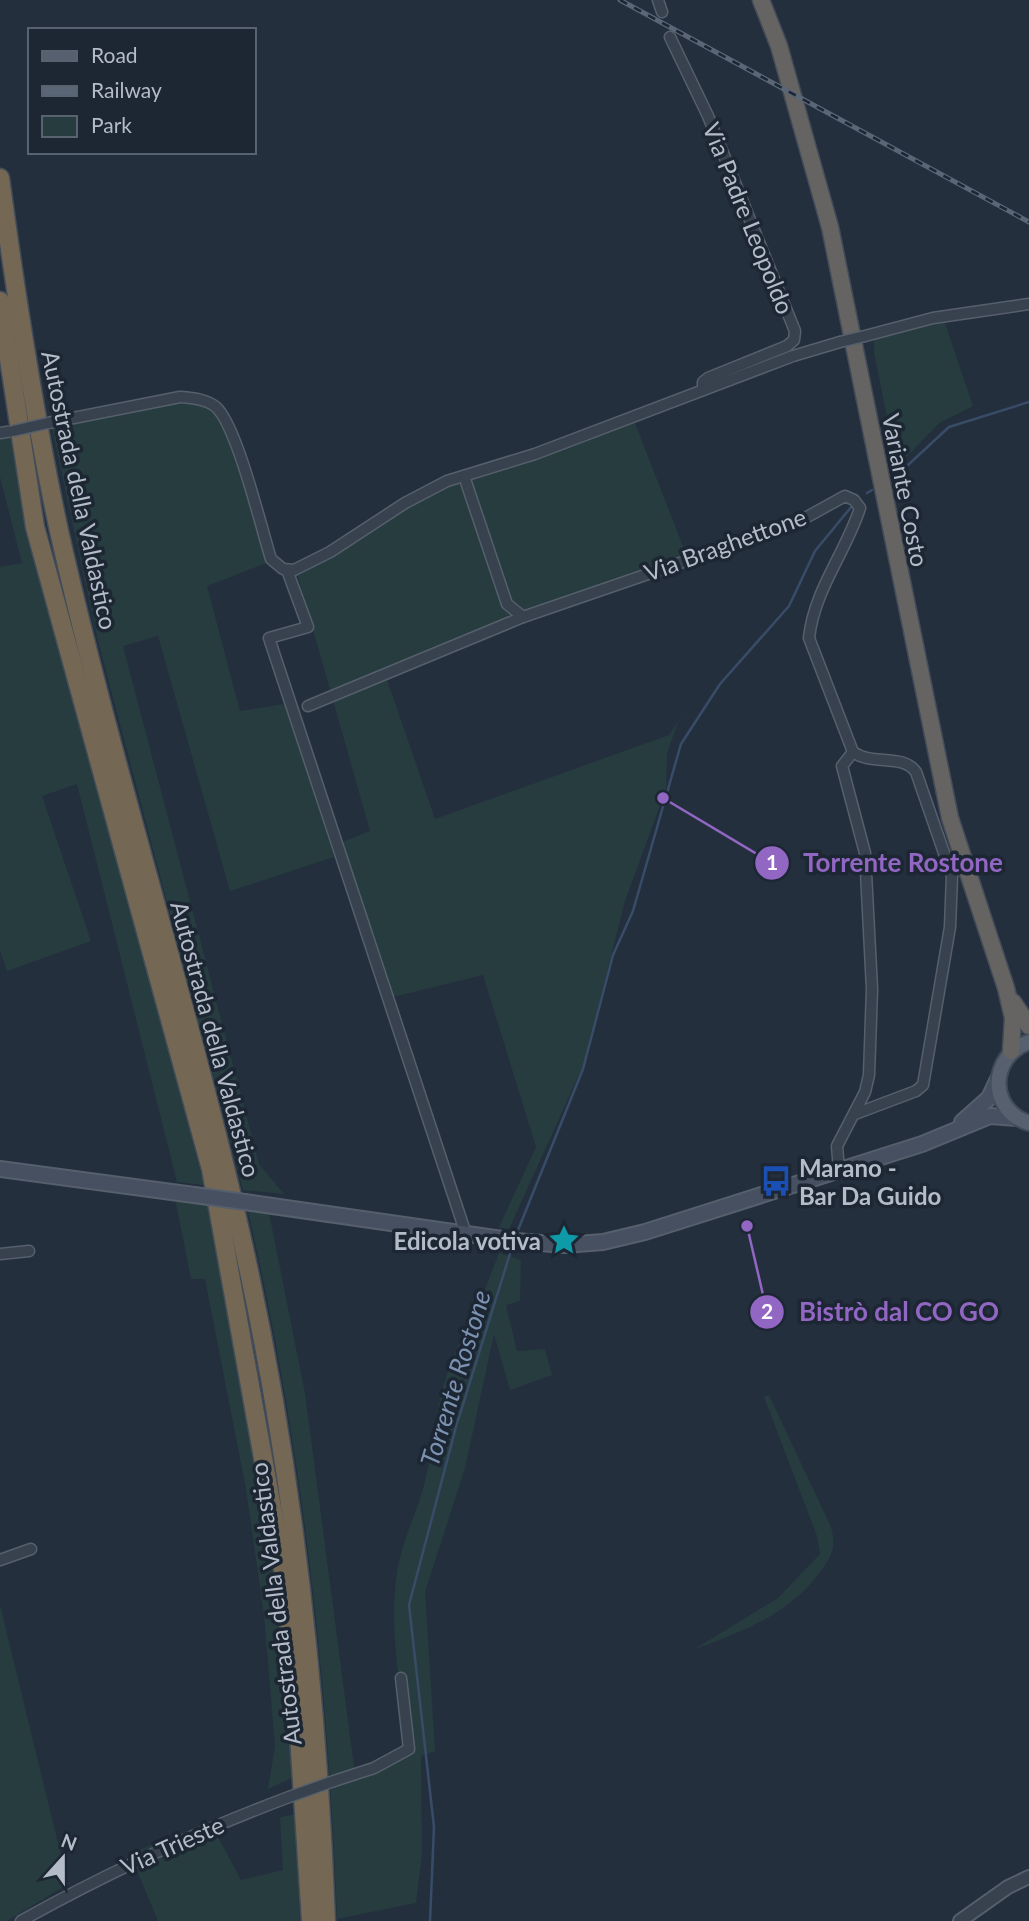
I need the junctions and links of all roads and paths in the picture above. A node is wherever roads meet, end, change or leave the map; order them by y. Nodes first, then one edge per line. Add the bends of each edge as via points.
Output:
1 (658, 0) edge
2 (761, 0) edge
3 (662, 12) dead end
4 (670, 37) dead end
5 (0, 178) edge
6 (0, 301) edge
7 (1029, 304) edge
8 (704, 390) junction
9 (0, 433) edge
10 (464, 476) junction
11 (287, 570) junction
12 (523, 617) junction
13 (308, 706) dead end
14 (853, 752) junction
15 (1006, 988) junction
16 (1029, 1026) edge
17 (1029, 1042) edge
18 (1011, 1051) junction
19 (998, 1079) junction
20 (855, 1114) junction
21 (1023, 1121) edge
22 (953, 1129) junction
23 (0, 1169) edge
24 (839, 1170) junction
25 (466, 1234) junction
26 (29, 1251) dead end
27 (0, 1254) edge
28 (31, 1549) dead end
29 (0, 1559) edge
30 (401, 1678) dead end
31 (1029, 1877) edge
32 (22, 1921) edge
33 (311, 1921) edge
34 (326, 1921) edge
35 (960, 1921) edge

1 - 3 street
2 - 15 highway, Variante Costo via 779,46 830,227 950,818
4 - 8 street, Via Padre Leopoldo via 708,116 795,331 788,346 708,378
5 - 34 highway, Autostrada della Valdastico via 19,314 59,528 220,1146 265,1350 310,1664
6 - 33 highway, Autostrada della Valdastico via 35,527 214,1183 283,1569
7 - 8 street, Via Padre Leopoldo, bridge via 933,318 840,342
8 - 10 street, Via Padre Leopoldo
9 - 11 street, bridge via 180,397 215,407 229,426 271,559
10 - 11 street, Via Padre Leopoldo via 423,492 330,552
10 - 12 street via 507,604
11 - 25 street via 308,627 269,638
12 - 13 street
12 - 14 street, Via Braghettone via 796,523 845,496 860,508 818,599 809,638
14 - 20 street via 842,766 866,853 872,989 869,1075
14 - 20 street via 862,759 911,765 952,876 950,927 923,1085
15 - 16 highway
15 - 18 highway via 1013,1018
17 - 18 main road
18 - 19 main road
19 - 21 main road via 1002,1101
19 - 22 main road via 989,1098
20 - 24 street via 837,1146
21 - 22 main road via 990,1116
22 - 24 main road via 922,1144
23 - 25 main road, bridge
24 - 25 main road via 603,1242 565,1245
26 - 27 street
28 - 29 street
30 - 32 street, Via Trieste, bridge via 409,1749 384,1764 194,1833
31 - 35 street

